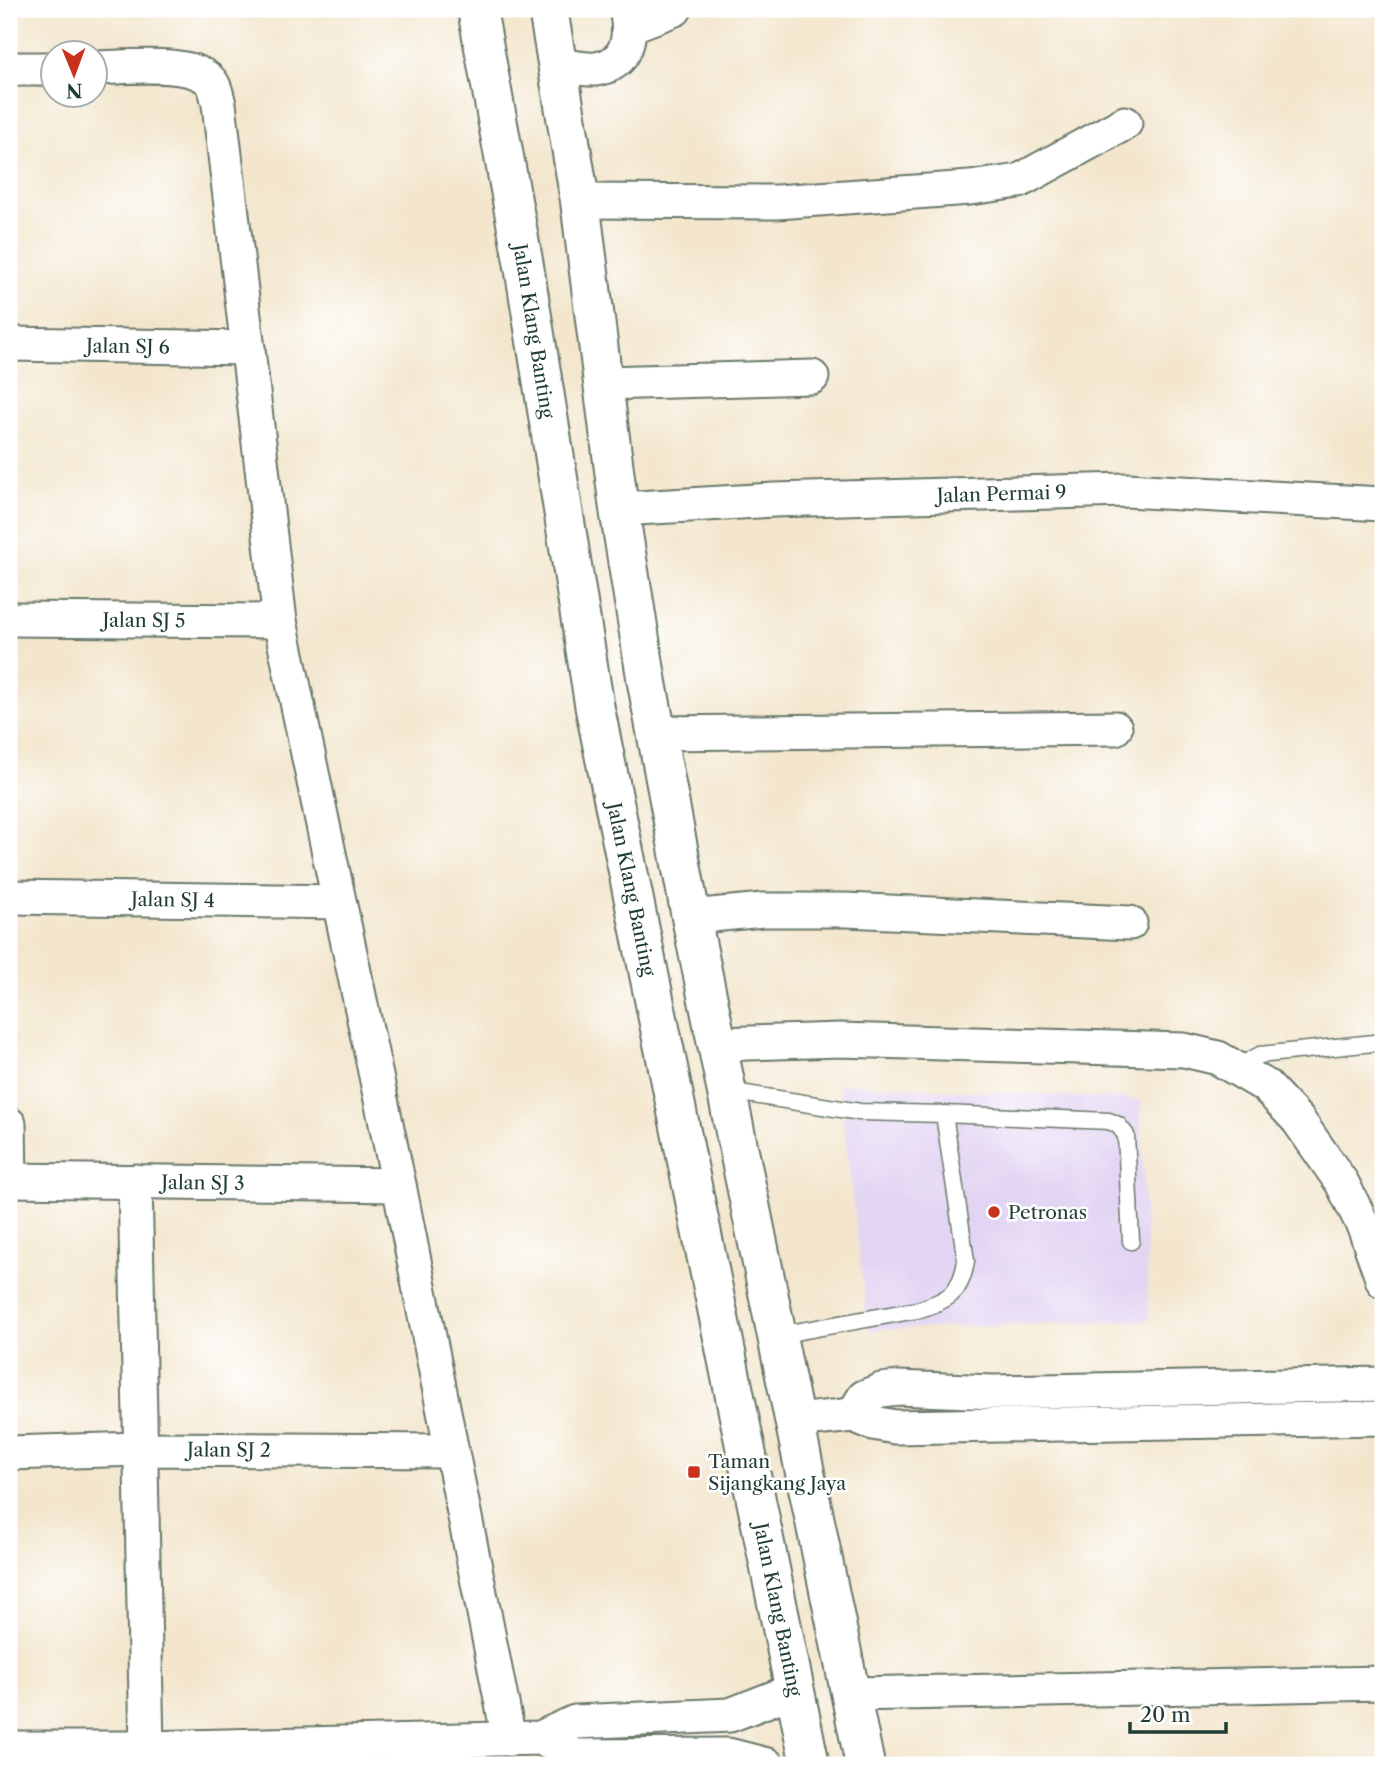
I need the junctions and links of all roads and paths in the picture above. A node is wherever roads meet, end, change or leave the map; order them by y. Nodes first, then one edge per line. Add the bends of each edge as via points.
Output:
1 (477, 9) edge
2 (548, 9) edge
3 (675, 9) edge
4 (627, 17) edge
5 (557, 65) junction
6 (108, 68) edge
7 (9, 69) edge
8 (38, 69) edge
9 (1125, 123) dead end
10 (580, 201) junction
11 (9, 344) edge
12 (248, 348) junction
13 (812, 377) dead end
14 (603, 383) junction
15 (1383, 504) edge
16 (619, 509) junction
17 (9, 619) edge
18 (280, 621) junction
19 (1115, 728) dead end
20 (658, 733) junction
21 (9, 897) edge
22 (339, 902) junction
23 (691, 917) junction
24 (1130, 923) dead end
25 (1383, 1042) edge
26 (717, 1044) junction
27 (1236, 1068) junction
28 (728, 1090) junction
29 (944, 1114) junction
30 (9, 1124) edge
31 (9, 1180) edge
32 (135, 1181) junction
33 (399, 1185) junction
34 (1130, 1241) dead end
35 (1383, 1281) edge
36 (778, 1335) junction
37 (1383, 1384) edge
38 (853, 1415) junction
39 (1383, 1418) edge
40 (795, 1420) junction
41 (139, 1450) junction
42 (450, 1451) junction
43 (9, 1453) edge
44 (1383, 1683) edge
45 (794, 1690) junction
46 (851, 1694) junction
47 (524, 1739) junction
48 (9, 1748) edge
49 (147, 1748) junction
50 (767, 1765) edge
51 (810, 1765) edge
52 (865, 1765) edge

1 - 45 highway, Jalan Klang Banting via 524,265 595,709
2 - 5 highway
3 - 4 street
4 - 5 street via 624,53 615,62 595,69
5 - 10 highway
6 - 12 street via 179,67 198,72 212,83 219,104
7 - 8 street
9 - 10 street via 1019,181 777,202
10 - 14 highway
11 - 12 street, Jalan SJ 6
12 - 18 street
13 - 14 street
14 - 16 highway
15 - 16 street, Jalan Permai 9 via 1126,490
16 - 20 highway
17 - 18 street, Jalan SJ 5
18 - 22 street
19 - 20 street
20 - 23 highway
21 - 22 street, Jalan SJ 4
22 - 33 street
23 - 24 street via 763,910 846,910
23 - 26 highway
25 - 27 lane via 1260,1055
26 - 27 street via 840,1040 1184,1050 1218,1058
26 - 28 highway
27 - 35 street via 1274,1094 1335,1173 1365,1229
28 - 29 lane via 860,1111
28 - 36 highway
29 - 34 lane via 1118,1125 1126,1135
29 - 36 lane via 966,1262 963,1282 954,1293 917,1311
30 - 31 street
31 - 32 street, Jalan SJ 3
32 - 33 street, Jalan SJ 3
32 - 41 street
33 - 42 street
36 - 40 highway
37 - 38 street via 993,1392 898,1388 864,1397
38 - 39 street via 895,1427
38 - 40 street
40 - 46 highway
41 - 42 street, Jalan SJ 2
41 - 43 street, Jalan SJ 2
41 - 49 street
42 - 47 street
44 - 46 street
45 - 47 street via 730,1715 575,1722
45 - 51 highway, Jalan Klang Banting
46 - 52 highway
47 - 49 street
47 - 50 street via 576,1756 728,1755
48 - 49 street

